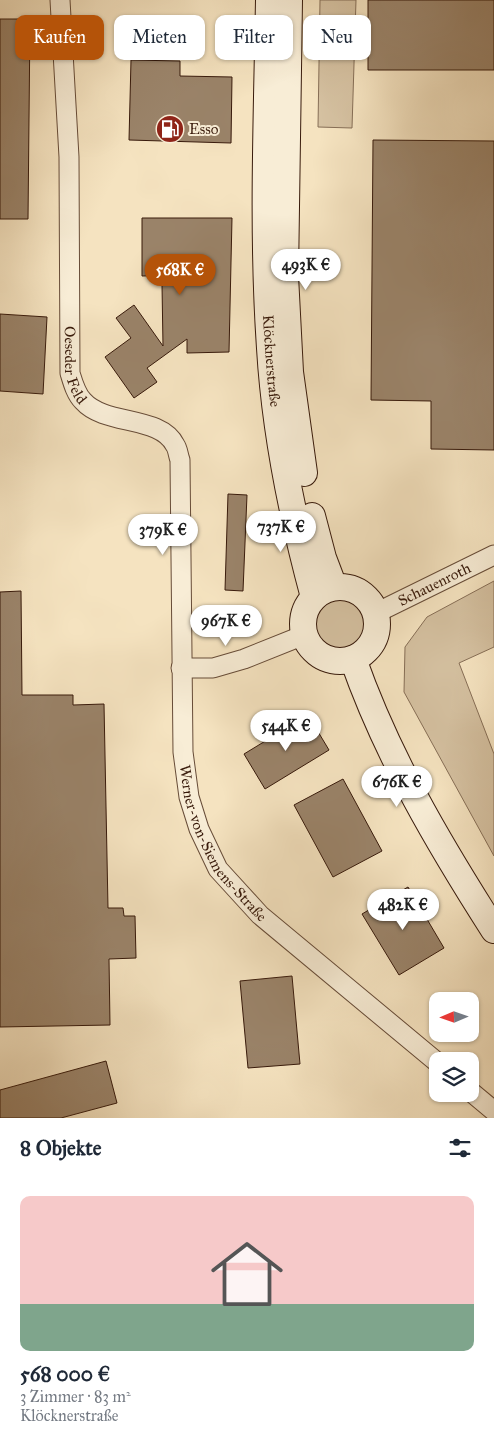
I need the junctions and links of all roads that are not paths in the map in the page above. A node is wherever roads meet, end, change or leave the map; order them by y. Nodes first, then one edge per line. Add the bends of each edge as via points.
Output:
1 (60, 0) edge
2 (270, 0) edge
3 (289, 0) edge
4 (270, 15) edge
5 (269, 60) edge
6 (278, 60) edge
7 (287, 140) junction
8 (494, 555) edge
9 (324, 592) junction
10 (376, 613) junction
11 (304, 635) junction
12 (353, 659) junction
13 (181, 668) junction
14 (494, 930) edge
15 (429, 1056) edge
16 (479, 1098) edge
17 (494, 1111) edge

1 - 13 street, Oeseder Feld via 70,157 70,373 83,402 95,410 166,434 175,445 180,460
2 - 4 main road, Klöcknerstraße
3 - 7 main road, Klöcknerstraße
5 - 9 main road, Klöcknerstraße via 266,227 270,349 289,489
6 - 7 main road via 277,125
7 - 9 main road, Klöcknerstraße via 285,276 290,372
8 - 10 street, Schauenroth
9 - 10 main road via 352,588 362,593
9 - 11 main road via 304,612
10 - 12 main road via 371,645
11 - 12 main road via 314,650 329,660
11 - 13 street via 213,668
12 - 14 main road via 402,776
13 - 15 street, Werner-von-Siemens-Straße via 183,752 189,797 199,829 218,869 260,914
16 - 17 street

